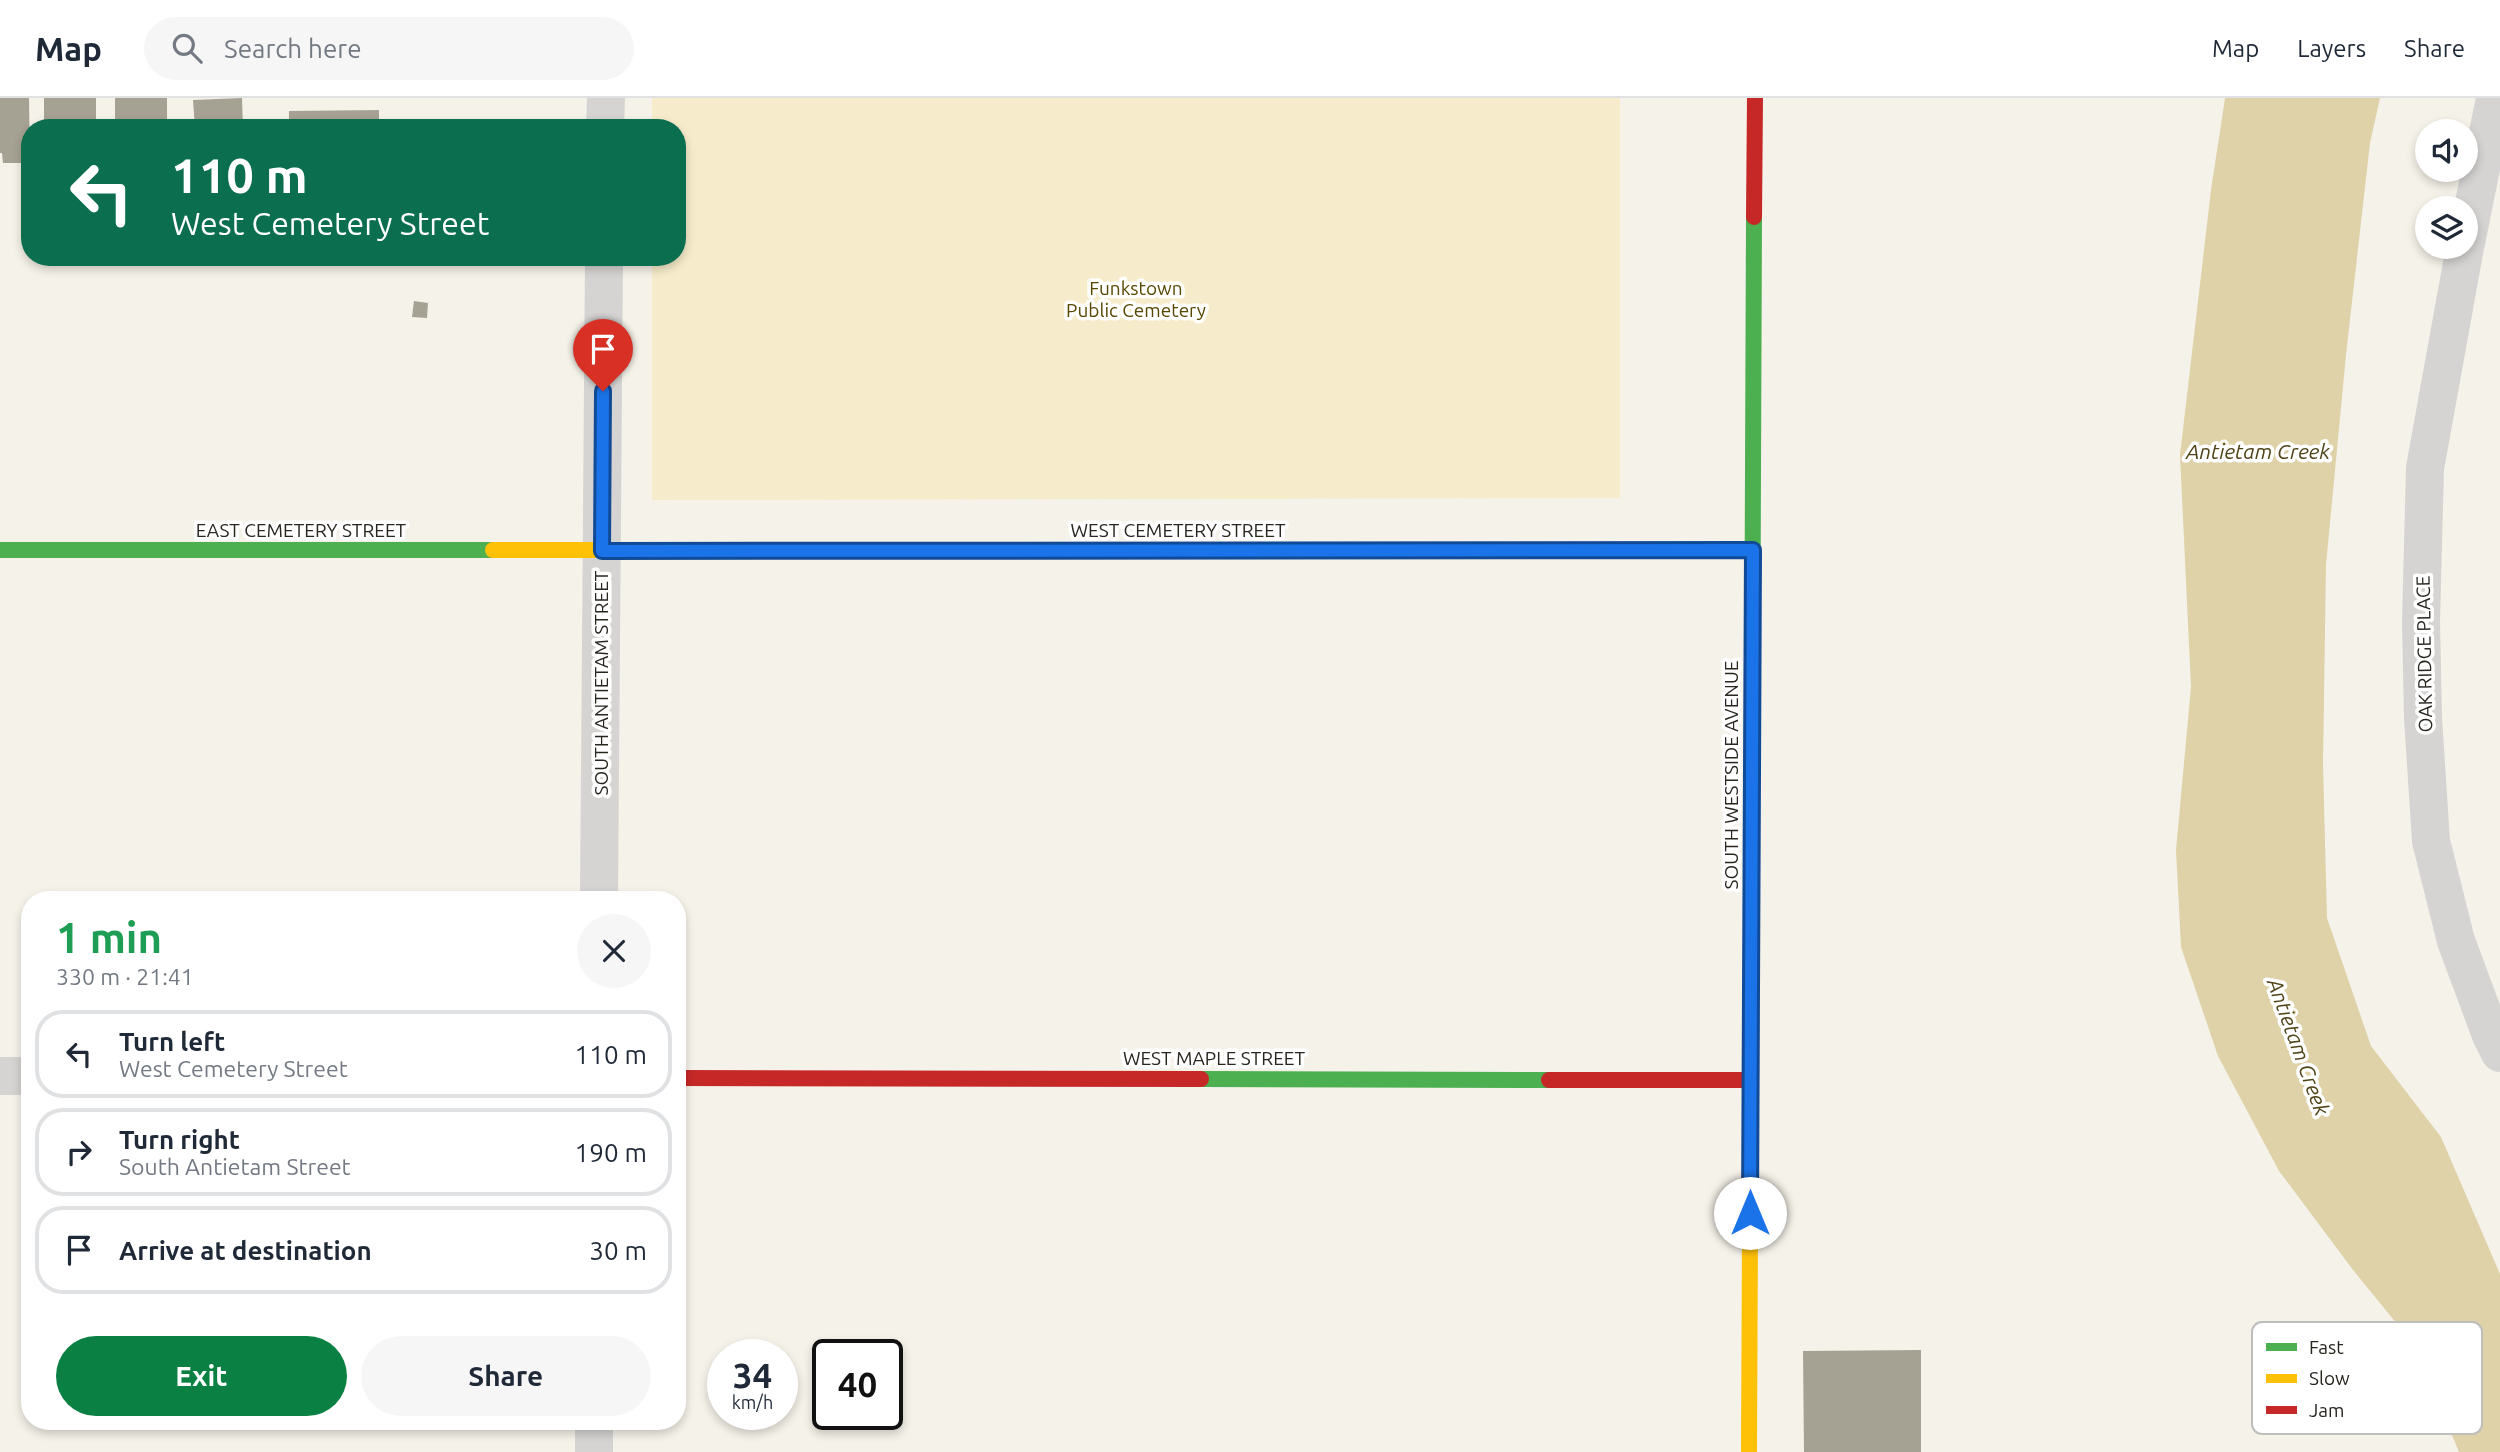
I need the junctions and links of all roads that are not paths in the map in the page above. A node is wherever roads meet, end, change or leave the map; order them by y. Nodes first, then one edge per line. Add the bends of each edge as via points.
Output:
1 (606, 98) edge
2 (1755, 98) edge
3 (2495, 98) edge
4 (605, 119) edge
5 (2475, 196) edge
6 (2463, 259) edge
7 (604, 266) edge
8 (0, 550) edge
9 (1753, 550) junction
10 (602, 551) junction
11 (599, 891) edge
12 (2500, 1053) edge
13 (0, 1076) edge
14 (21, 1076) edge
15 (686, 1078) edge
16 (1751, 1080) junction
17 (594, 1430) edge
18 (594, 1452) edge
19 (1749, 1452) edge

1 - 4 street
2 - 9 street, SOUTH WESTSIDE AVENUE
3 - 5 street, OAK RIDGE PLACE
6 - 12 street, OAK RIDGE PLACE via 2426,468 2423,718 2431,841 2456,941
7 - 10 street, SOUTH ANTIETAM STREET
8 - 10 street, EAST CEMETERY STREET
9 - 10 street, WEST CEMETERY STREET
9 - 16 street, SOUTH WESTSIDE AVENUE
10 - 11 street, SOUTH ANTIETAM STREET
13 - 14 street
15 - 16 street, WEST MAPLE STREET
16 - 19 street, SOUTH WESTSIDE AVENUE
17 - 18 street

